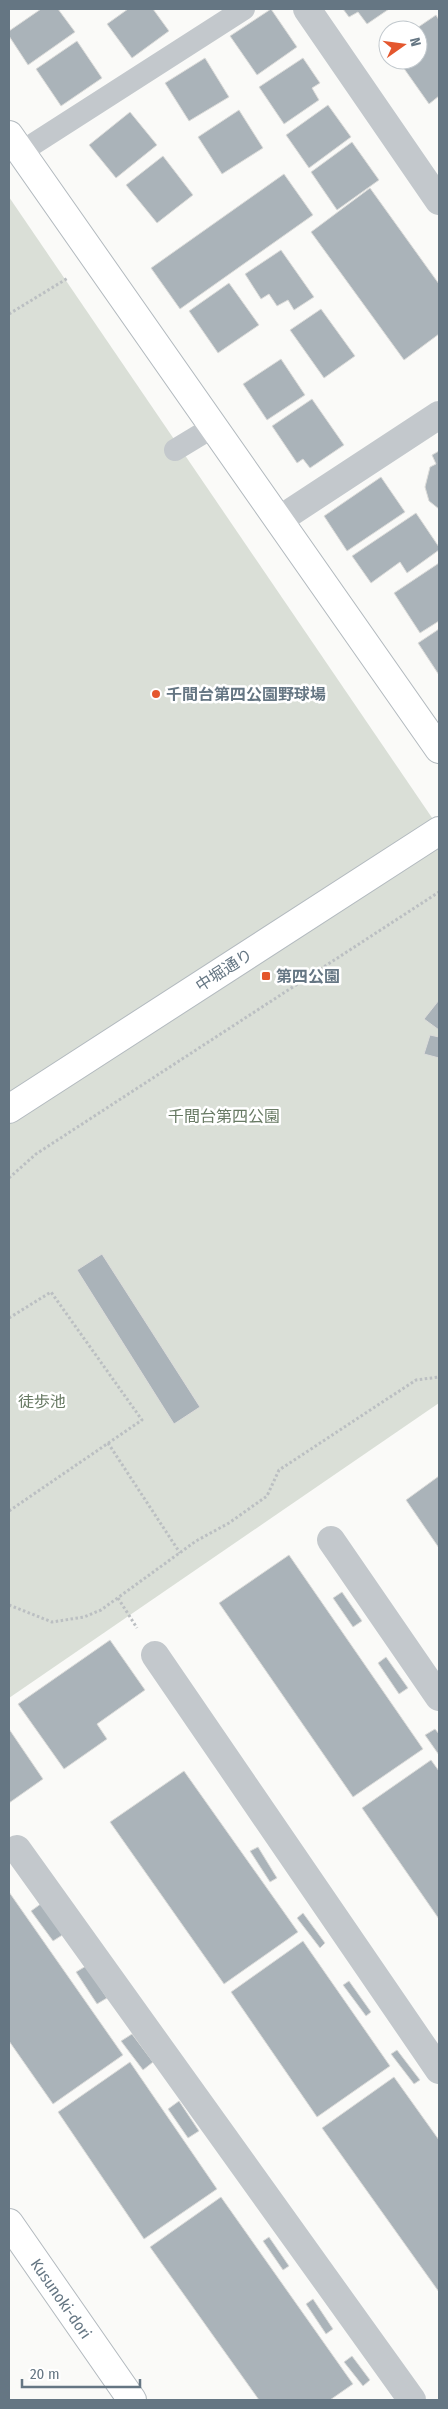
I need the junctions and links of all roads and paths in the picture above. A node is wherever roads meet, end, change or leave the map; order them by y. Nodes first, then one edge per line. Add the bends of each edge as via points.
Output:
1 (244, 9) edge
2 (307, 9) edge
3 (15, 144) edge
4 (439, 200) edge
5 (97, 261) junction
6 (9, 314) edge
7 (439, 415) edge
8 (213, 427) junction
9 (175, 450) dead end
10 (279, 520) junction
11 (439, 749) edge
12 (439, 831) edge
13 (439, 892) edge
14 (9, 1109) edge
15 (9, 1178) edge
16 (9, 1318) edge
17 (439, 1377) edge
18 (108, 1443) junction
19 (9, 1511) edge
20 (331, 1540) dead end
21 (180, 1553) junction
22 (9, 1605) edge
23 (155, 1655) dead end
24 (439, 1697) edge
25 (17, 1849) dead end
26 (439, 2070) edge
27 (9, 2224) edge
28 (132, 2400) edge
29 (412, 2400) edge

1 - 3 lane
2 - 4 street
3 - 5 street
5 - 6 path
5 - 8 street
7 - 10 street
8 - 9 lane
8 - 10 street
10 - 11 street
12 - 14 street, 中堀通り
13 - 15 path via 36,1154
16 - 18 path via 51,1292 142,1420
17 - 21 path via 416,1380 279,1470 268,1496
18 - 19 path
18 - 21 path
20 - 24 street
21 - 22 path via 100,1610 84,1617 52,1622
23 - 26 street
25 - 29 street
27 - 28 street, Kusunoki-dori

